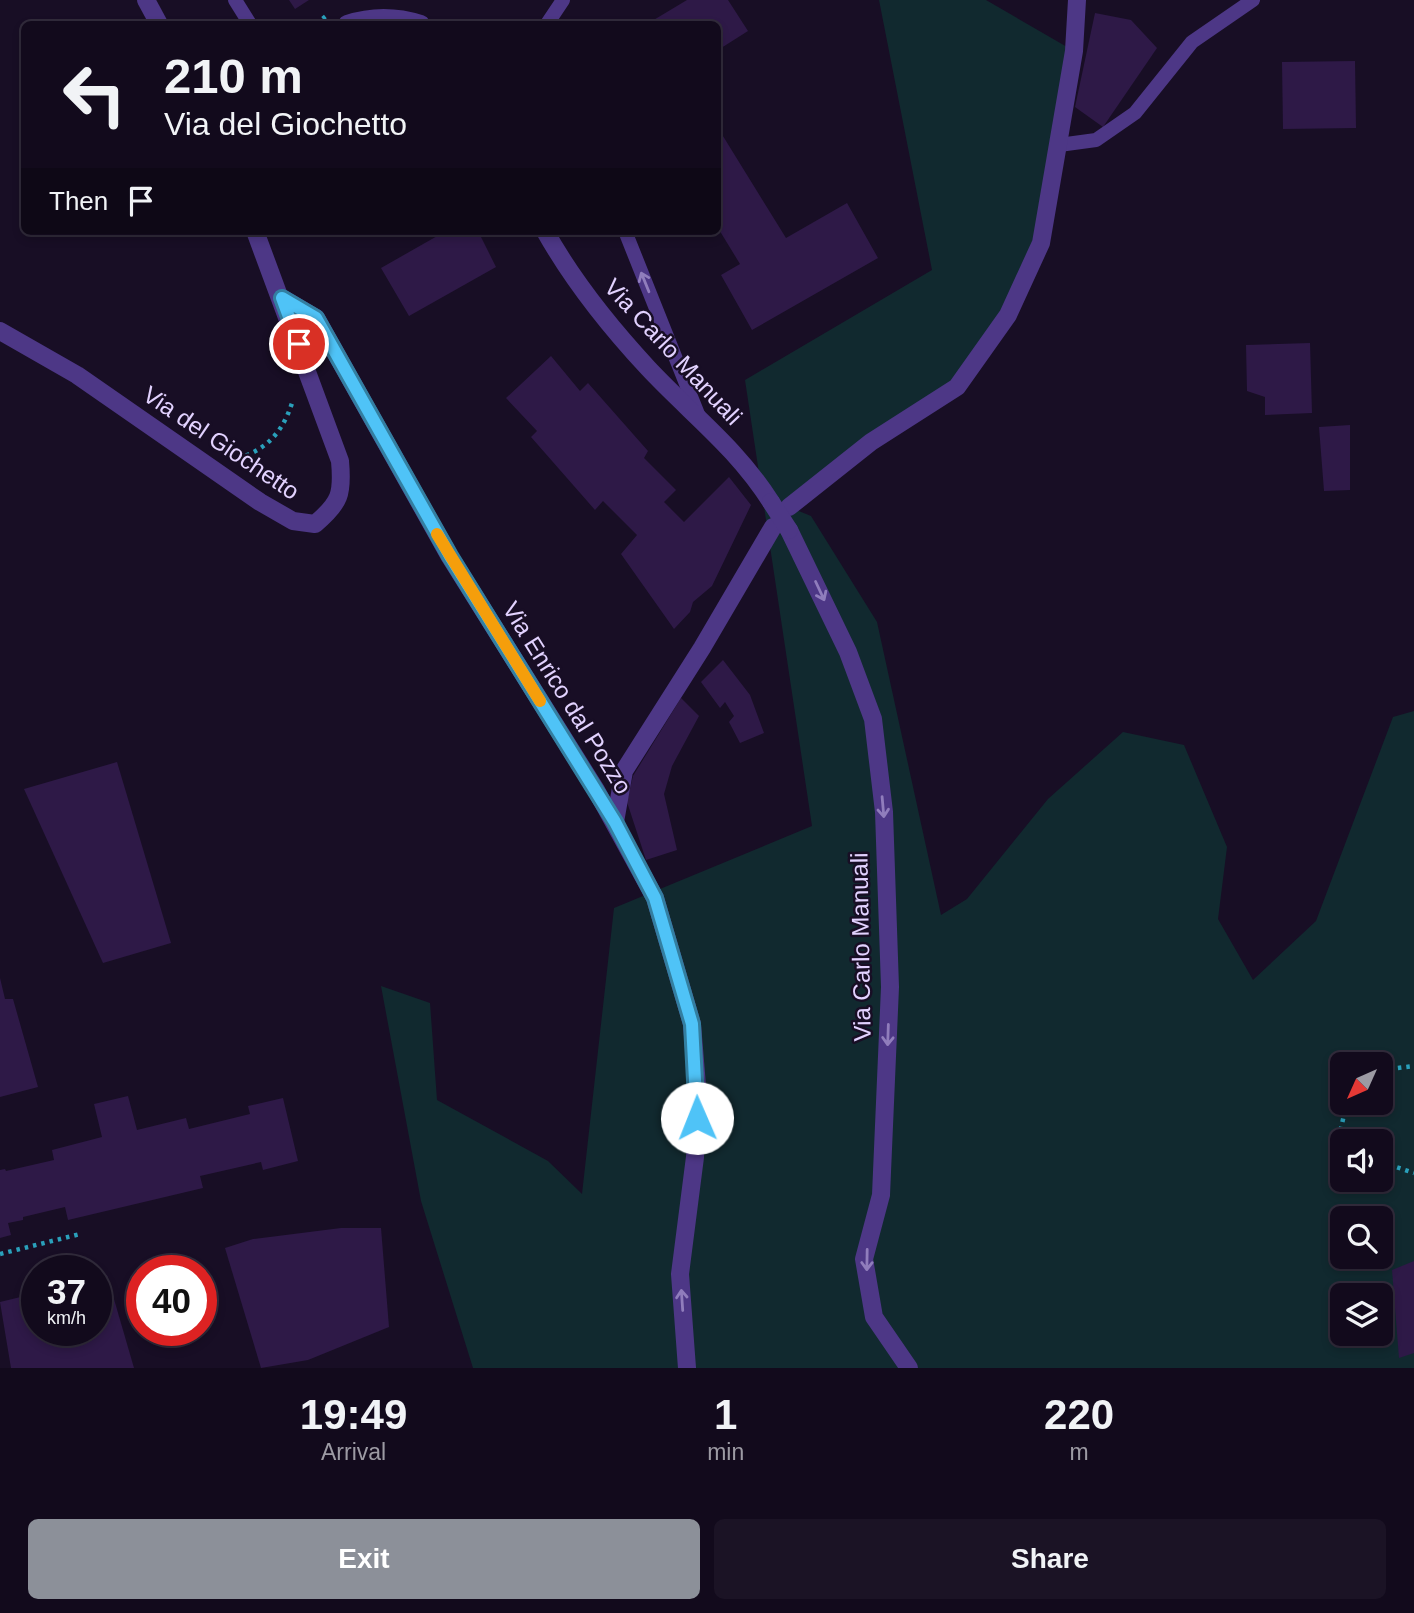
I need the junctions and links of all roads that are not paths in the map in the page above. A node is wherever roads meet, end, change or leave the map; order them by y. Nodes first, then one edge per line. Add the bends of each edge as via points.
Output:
1 (146, 0) edge
2 (235, 0) edge
3 (563, 0) edge
4 (1077, 0) edge
5 (1254, 0) edge
6 (157, 21) edge
7 (248, 21) edge
8 (357, 21) edge
9 (410, 21) edge
10 (549, 21) edge
11 (1059, 145) junction
12 (257, 235) edge
13 (547, 235) edge
14 (627, 235) edge
15 (282, 298) junction
16 (0, 331) edge
17 (698, 414) junction
18 (780, 505) junction
19 (781, 528) junction
20 (615, 822) junction
21 (687, 1368) edge
22 (909, 1368) edge

1 - 6 street
2 - 7 lane
3 - 10 lane
4 - 11 street
5 - 11 lane via 1192,42 1135,113 1096,140
8 - 9 street
11 - 18 street via 1041,243 1008,315 957,387
12 - 15 street
13 - 17 street, Via Carlo Manuali via 569,273 604,316 649,369
17 -> 14 lane
15 - 16 street, Via del Giochetto via 340,461 342,488 333,508 315,524 293,521 77,375
15 - 20 street, Via Enrico dal Pozzo via 316,318 450,556
17 - 18 street, Via Carlo Manuali
18 - 19 street, Via Carlo Manuali, bridge
19 - 20 street via 624,771
19 -> 22 street, Via Carlo Manuali via 848,652 873,719 884,812 890,987 881,1195 864,1259 874,1317
21 -> 20 street, Via Enrico dal Pozzo via 680,1274 698,1098 692,1024 655,898

